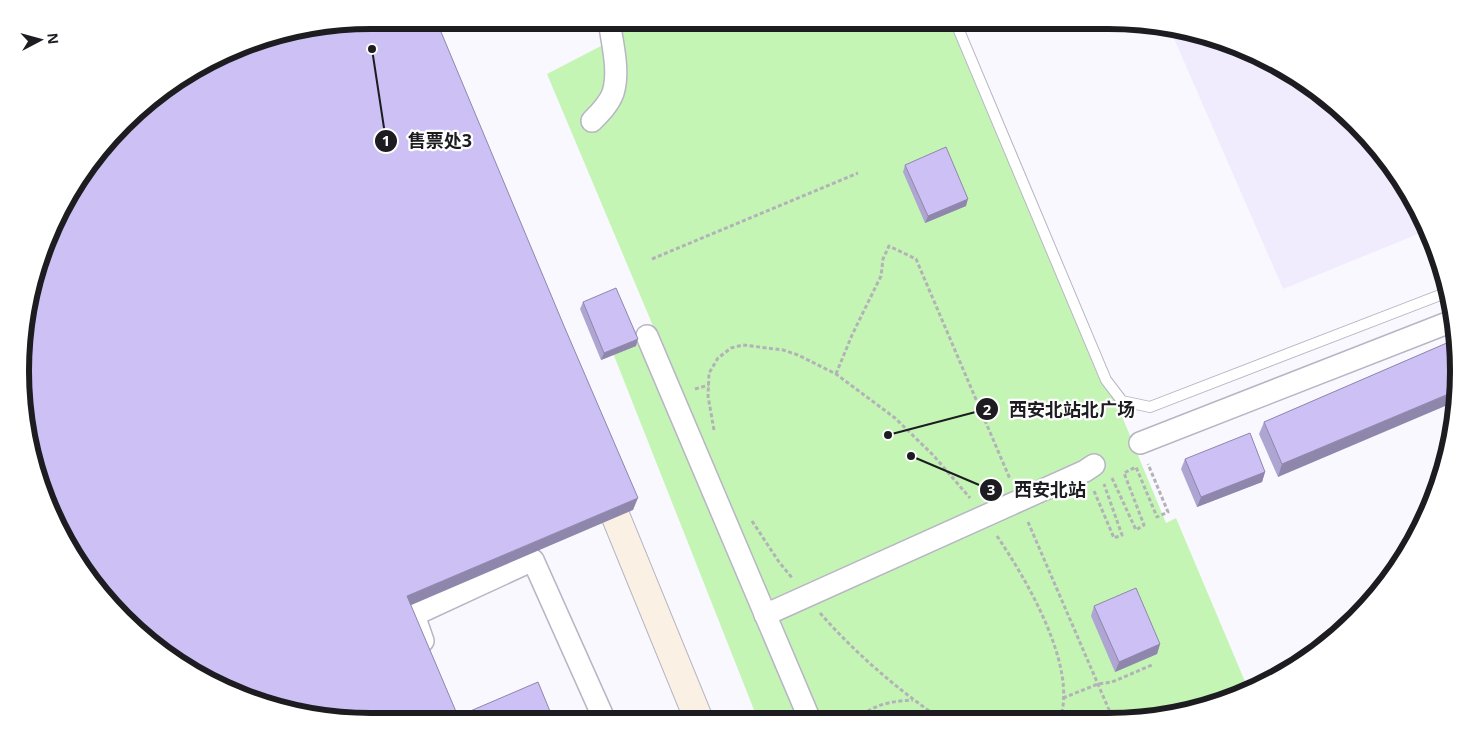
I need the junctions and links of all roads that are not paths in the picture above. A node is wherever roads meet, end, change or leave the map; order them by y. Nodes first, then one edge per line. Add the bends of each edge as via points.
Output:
1 (610, 29) edge
2 (958, 29) edge
3 (592, 121) dead end
4 (1442, 294) edge
5 (1447, 323) edge
6 (647, 336) dead end
7 (1140, 443) road end
8 (1089, 468) road end
9 (600, 478) edge
10 (564, 508) edge
11 (639, 573) junction
12 (765, 615) junction
13 (430, 659) edge
14 (602, 713) edge
15 (696, 713) edge
16 (807, 713) edge

1 - 3 street via 616,81 605,107
2 - 4 lane via 1106,380 1122,401 1150,407
5 - 7 street
6 - 12 street
8 - 12 street
9 - 11 main road
10 - 11 main road via 572,504 611,505
11 - 15 main road
12 - 16 street
13 - 14 street via 414,615 533,560

